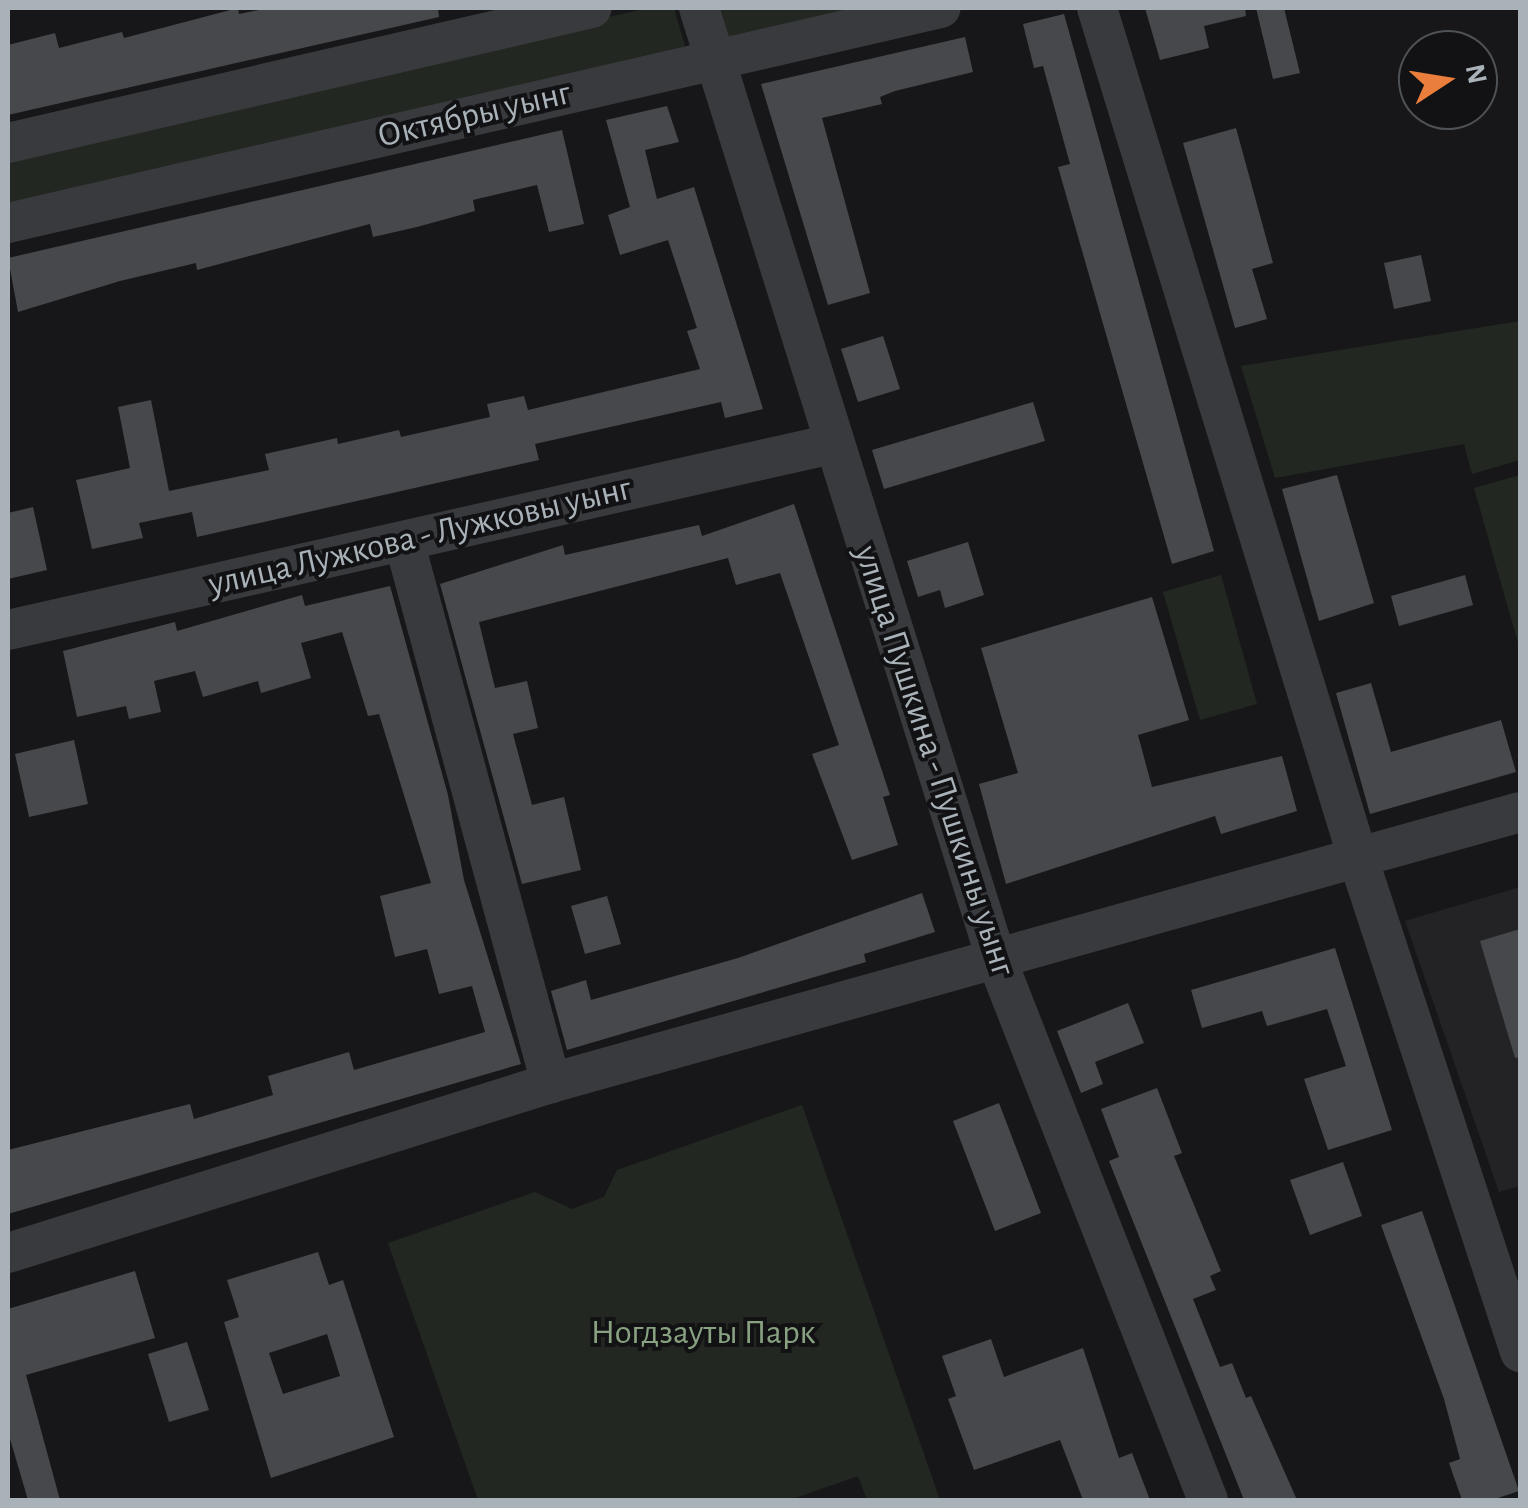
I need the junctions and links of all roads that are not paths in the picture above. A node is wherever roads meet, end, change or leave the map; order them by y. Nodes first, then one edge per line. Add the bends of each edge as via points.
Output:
1 (592, 8) edge
2 (699, 8) edge
3 (941, 8) edge
4 (1097, 8) edge
5 (712, 60) junction
6 (8, 144) edge
7 (8, 223) edge
8 (832, 444) junction
9 (404, 541) junction
10 (8, 630) edge
11 (1520, 812) edge
12 (1358, 858) junction
13 (996, 958) junction
14 (551, 1084) junction
15 (8, 1253) edge
16 (1520, 1352) edge
17 (1208, 1500) edge

1 - 6 street
2 - 5 street, улица Пушкина - Пушкины уынг
3 - 5 street, Октябры уынг
4 - 12 street
5 - 7 street, Октябры уынг
5 - 8 street, улица Пушкина - Пушкины уынг
8 - 9 street, улица Лужкова - Лужковы уынг
8 - 13 street, улица Пушкина - Пушкины уынг
9 - 10 street, улица Лужкова - Лужковы уынг
9 - 14 street
11 - 12 street
12 - 13 street
12 - 16 street
13 - 14 street
13 - 17 street, улица Пушкина - Пушкины уынг
14 - 15 street

